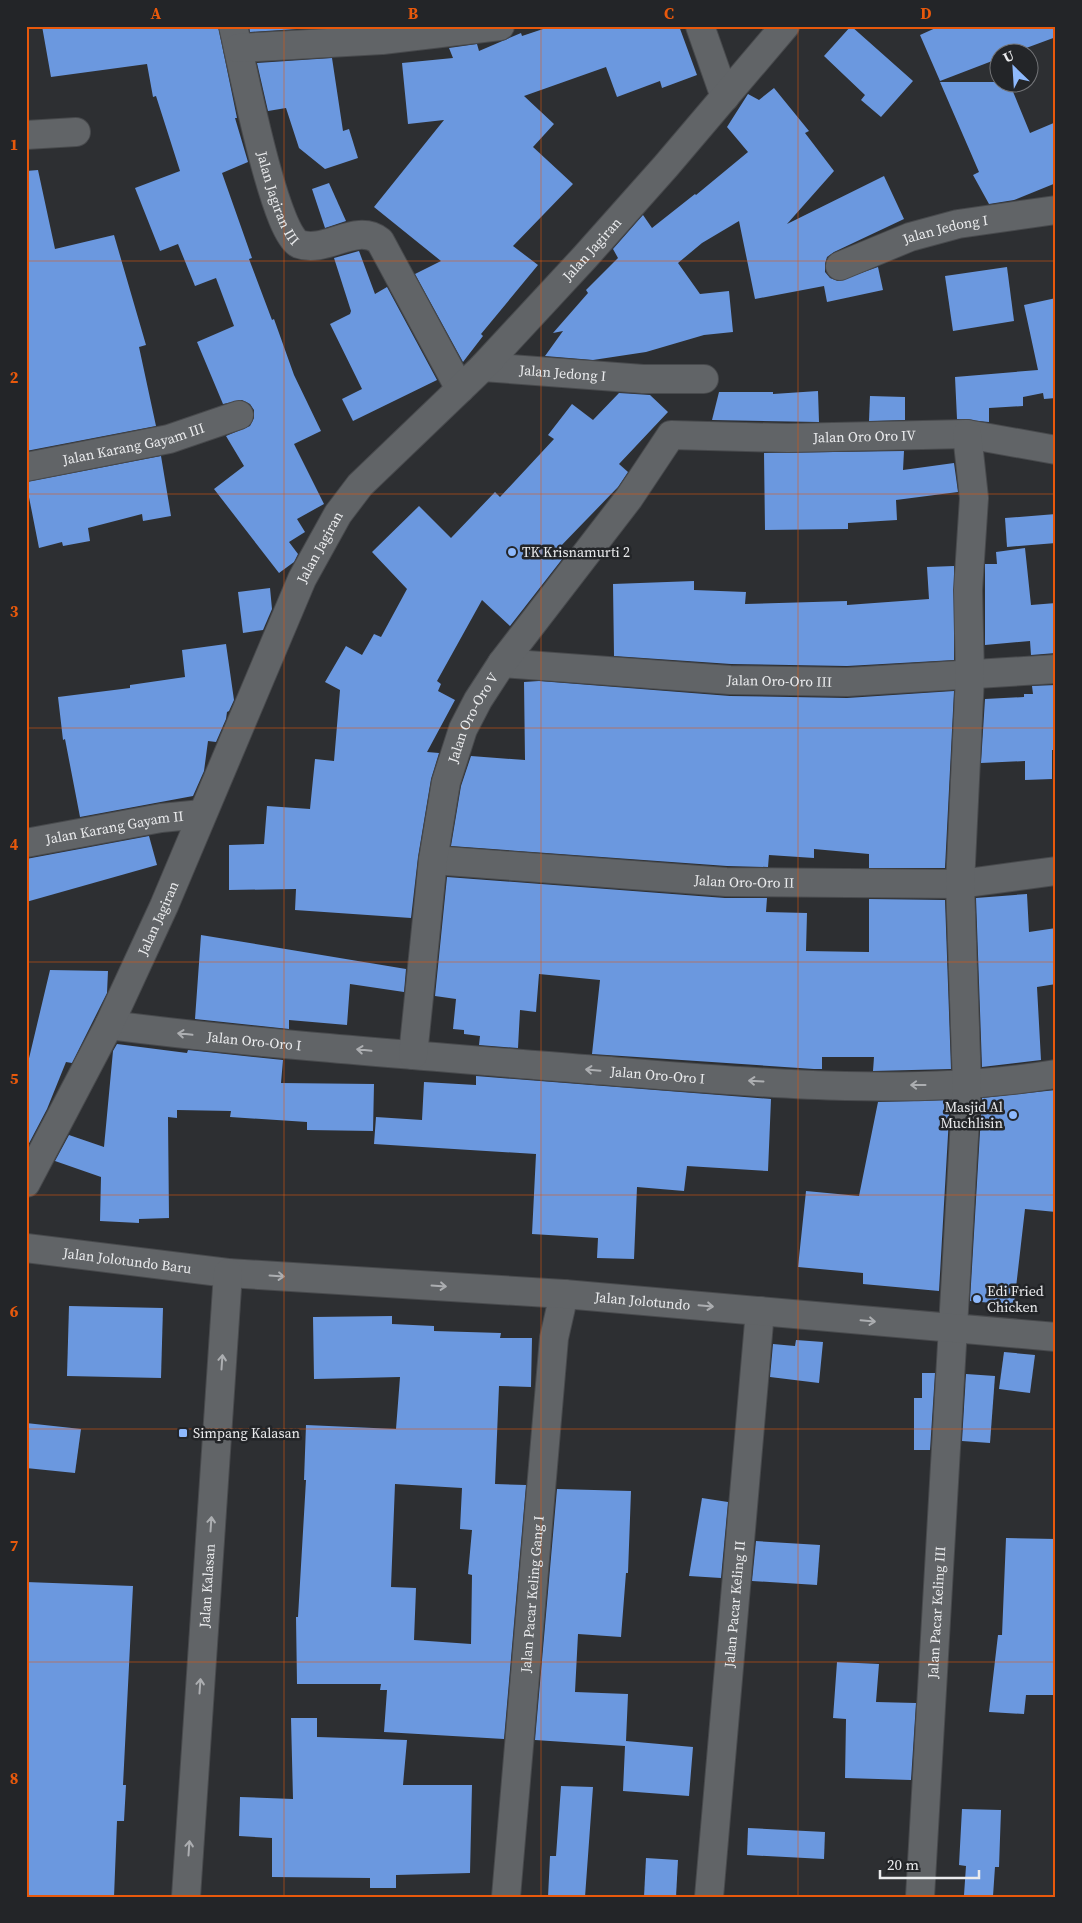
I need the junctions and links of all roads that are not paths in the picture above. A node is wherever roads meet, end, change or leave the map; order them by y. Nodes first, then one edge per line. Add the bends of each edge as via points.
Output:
1 (500, 26) edge
2 (700, 26) edge
3 (785, 26) edge
4 (236, 37) edge
5 (725, 97) junction
6 (76, 132) dead end
7 (26, 135) edge
8 (1056, 210) edge
9 (840, 266) dead end
10 (483, 367) junction
11 (704, 379) dead end
12 (460, 389) junction
13 (239, 415) dead end
14 (967, 434) junction
15 (671, 435) joint
16 (1056, 450) edge
17 (26, 467) edge
18 (502, 662) junction
19 (1056, 669) edge
20 (970, 676) junction
21 (202, 814) junction
22 (26, 842) edge
23 (433, 860) junction
24 (1056, 871) edge
25 (960, 884) junction
26 (109, 1025) junction
27 (413, 1055) junction
28 (1056, 1074) edge
29 (967, 1086) junction
30 (26, 1183) edge
31 (26, 1248) edge
32 (228, 1273) junction
33 (564, 1294) junction
34 (760, 1311) junction
35 (953, 1328) junction
36 (1056, 1337) edge
37 (186, 1897) edge
38 (506, 1897) edge
39 (709, 1897) edge
40 (920, 1897) edge

1 - 4 street, Jalan Jagiran III via 382,40
2 - 5 street
3 - 5 street, Jalan Jagiran
4 - 12 street, Jalan Jagiran III via 269,180 288,233 295,241 308,245 361,235 372,235 380,241
5 - 10 street, Jalan Jagiran via 592,250
6 - 7 street
8 - 9 street, Jalan Jedong I via 958,224 910,237
10 - 11 street, Jalan Jedong I via 643,379
10 - 12 street, Jalan Jagiran
12 - 21 street, Jalan Jagiran via 360,485 325,536 302,579
13 - 17 street, Jalan Karang Gayam III via 169,439
14 - 15 street, Jalan Oro Oro IV via 788,438
14 - 16 street, Jalan Oro Oro IV
14 - 20 street via 974,498 968,590
15 - 18 street, Jalan Oro-Oro V via 628,498
18 - 20 street, Jalan Oro-Oro III via 730,680 847,682
18 - 23 street, Jalan Oro-Oro V via 463,729 453,757
19 - 20 street, Jalan Oro-Oro III
20 - 25 street
21 - 22 street, Jalan Karang Gayam II
21 - 26 street, Jalan Jagiran
23 - 25 street, Jalan Oro-Oro II via 726,882
23 - 27 street, Jalan Oro-Oro V
24 - 25 street, Jalan Oro-Oro II
25 - 29 street
27 -> 26 street, Jalan Oro-Oro I
26 - 30 street, Jalan Jagiran
29 -> 27 street, Jalan Oro-Oro I via 691,1078
28 - 29 street, Jalan Oro-Oro I
29 - 35 street
31 - 32 street, Jalan Jolotundo Baru
32 -> 33 street, Jalan Jolotundo
37 -> 32 street, Jalan Kalasan
33 -> 34 street, Jalan Jolotundo
33 - 38 street, Jalan Pacar Keling Gang I via 554,1338
34 -> 35 street, Jalan Jolotundo
34 - 39 street, Jalan Pacar Keling II
35 - 36 street, Jalan Jolotundo
35 - 40 street, Jalan Pacar Keling III

